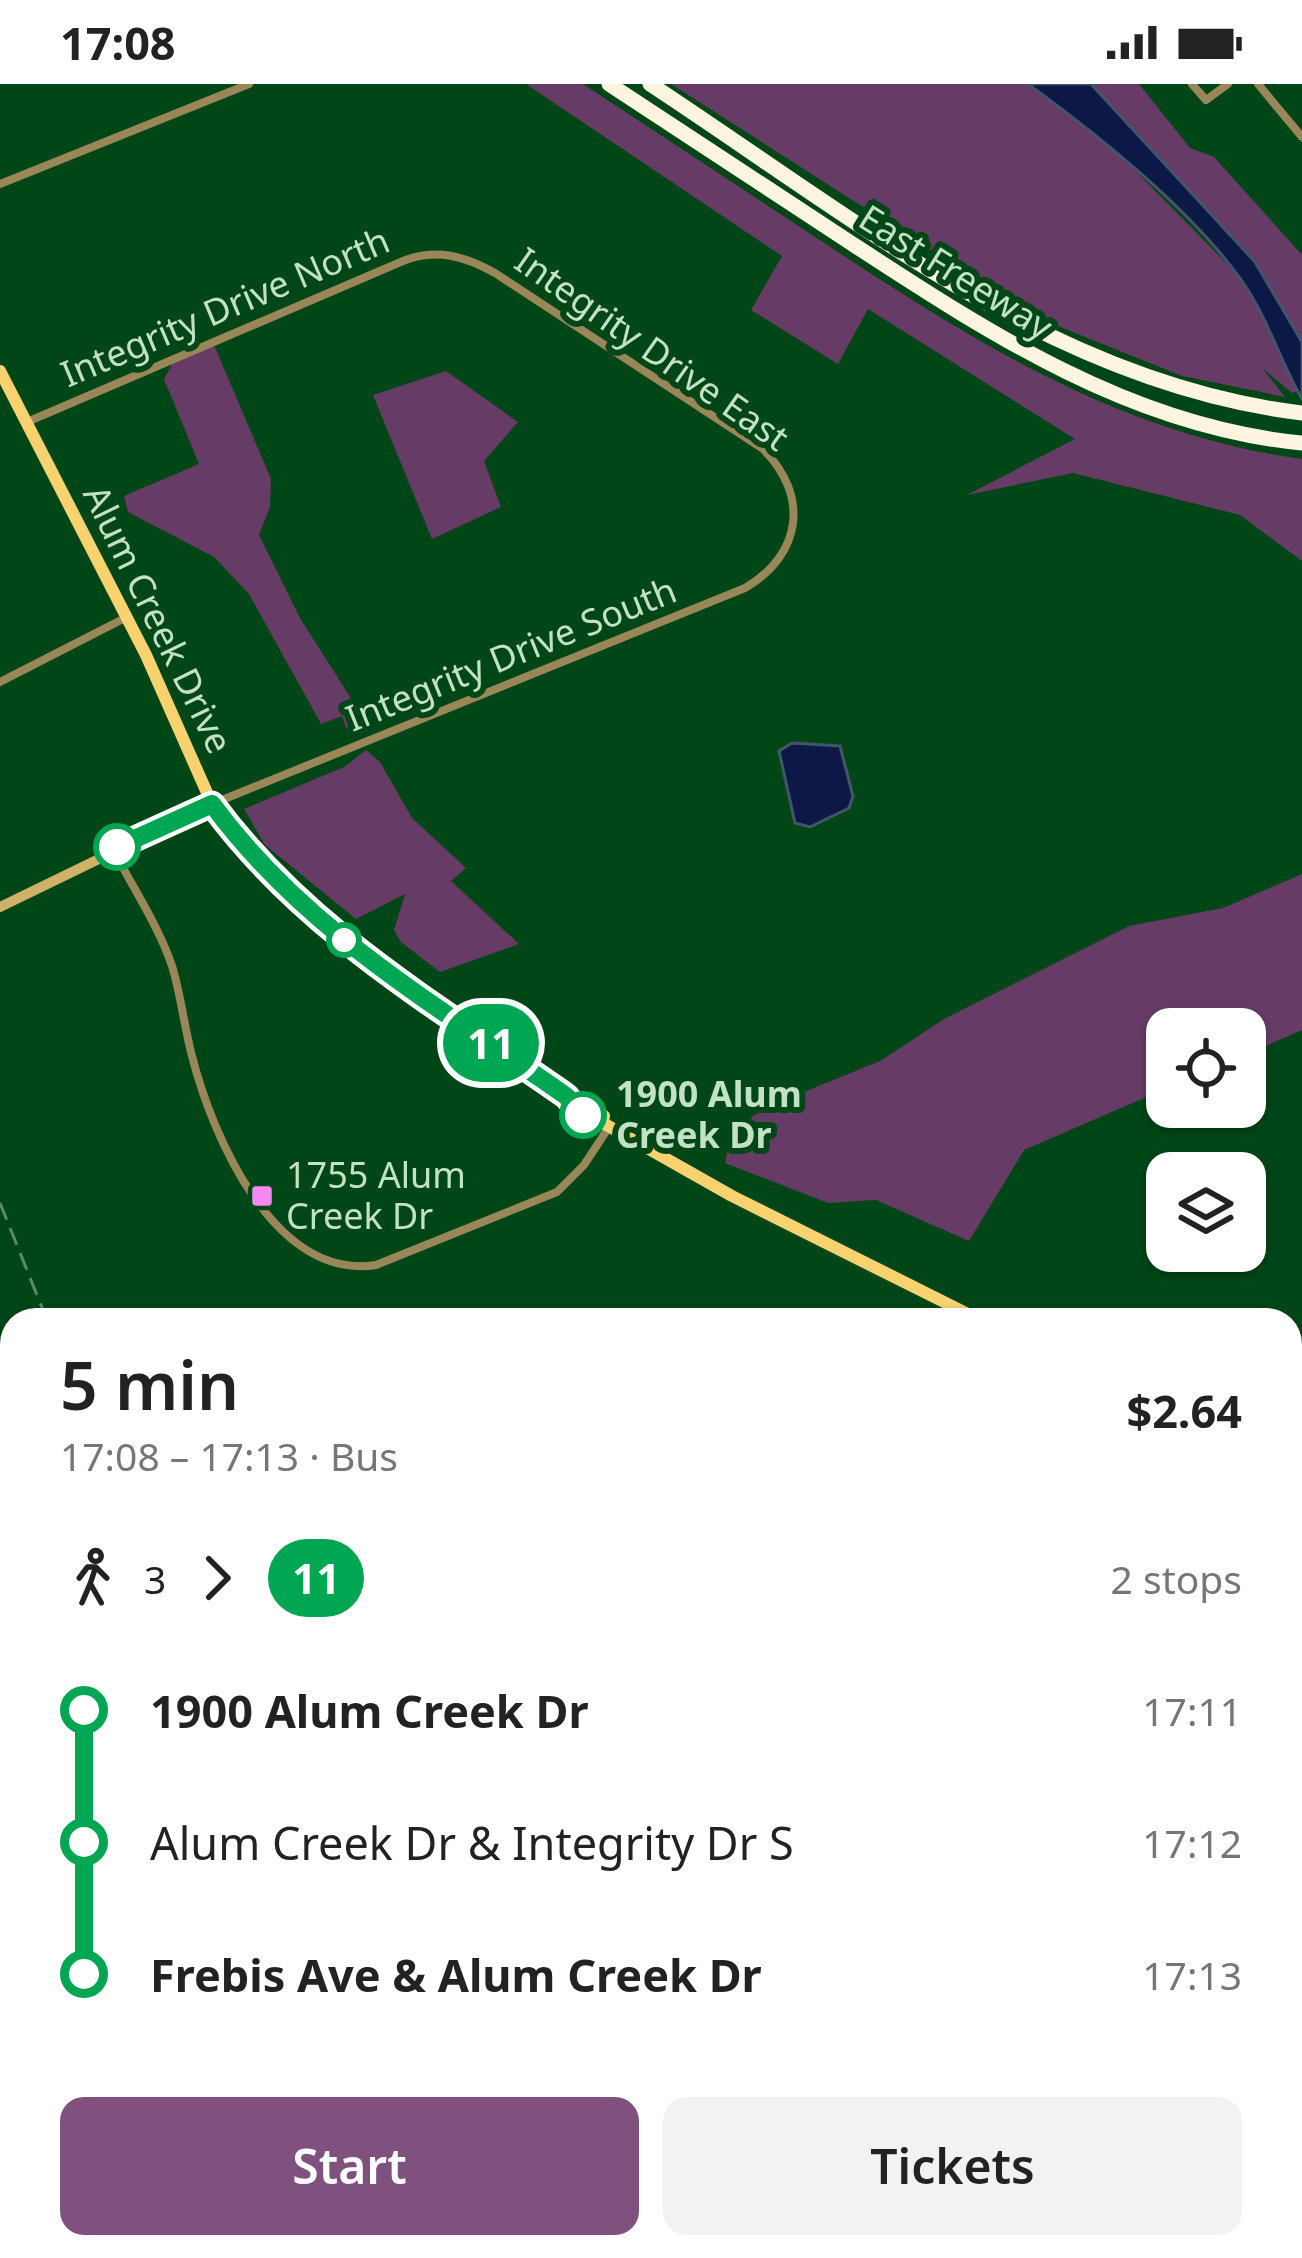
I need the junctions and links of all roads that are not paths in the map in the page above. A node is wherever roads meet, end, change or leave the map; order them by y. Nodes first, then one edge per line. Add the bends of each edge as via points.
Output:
1 (249, 84) edge
2 (609, 84) edge
3 (650, 84) edge
4 (1192, 84) edge
5 (1228, 84) edge
6 (1258, 84) edge
7 (1302, 137) edge
8 (0, 184) edge
9 (447, 255) joint
10 (0, 371) edge
11 (1302, 413) edge
12 (27, 422) junction
13 (1296, 442) edge
14 (796, 515) joint
15 (128, 617) junction
16 (0, 682) edge
17 (212, 804) junction
18 (112, 849) junction
19 (0, 907) edge
20 (606, 1125) junction
21 (956, 1308) edge

1 - 8 street
2 - 13 highway, East Freeway via 1047,365 1174,416
3 - 11 highway, East Freeway via 1046,336 1150,380
4 - 5 street via 1206,100
6 - 7 street
9 - 12 street, Integrity Drive North via 403,261
9 - 14 street, Integrity Drive East via 495,272 763,449 789,482
10 - 12 main road, Alum Creek Drive
12 - 15 main road, Alum Creek Drive
14 - 17 street, Integrity Drive South via 778,561 745,588
15 - 16 street
15 - 17 main road, Alum Creek Drive
17 - 18 main road
17 - 20 main road, Alum Creek Drive via 262,869 315,919
18 - 19 main road
18 - 20 street via 168,955 198,1078 247,1190 319,1257 376,1265 548,1197 584,1165
20 - 21 main road, Alum Creek Drive

